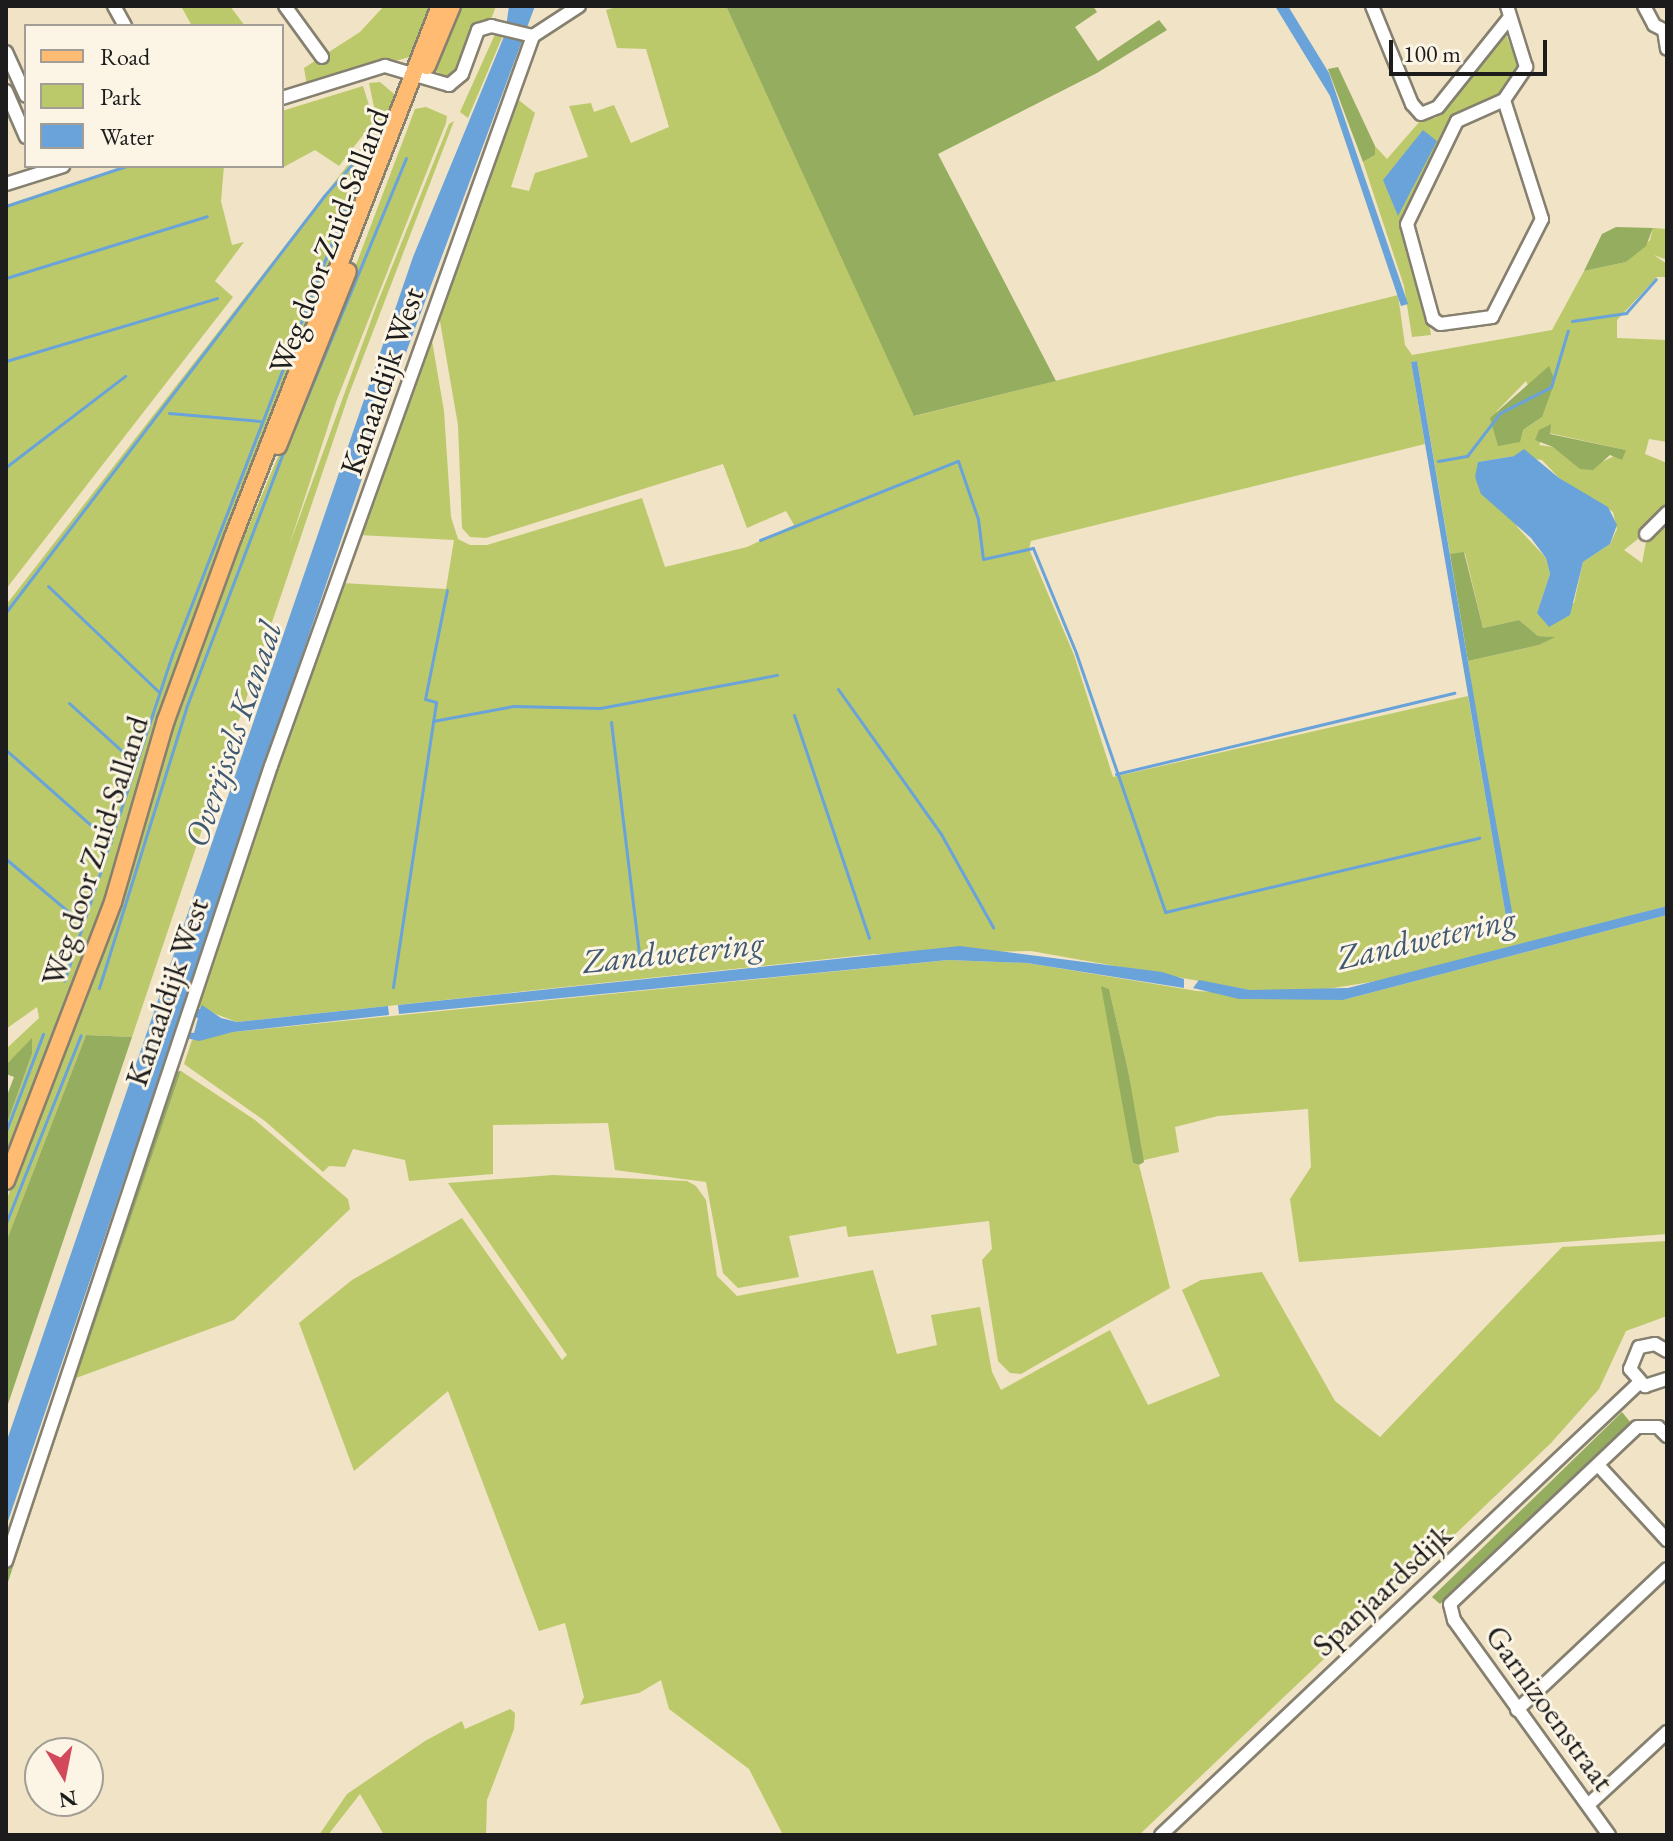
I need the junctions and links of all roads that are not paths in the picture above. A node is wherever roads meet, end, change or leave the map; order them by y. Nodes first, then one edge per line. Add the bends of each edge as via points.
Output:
1 (114, 6) edge
2 (285, 6) edge
3 (440, 6) edge
4 (452, 6) edge
5 (579, 6) edge
6 (1372, 6) edge
7 (1644, 6) edge
8 (1508, 11) edge
9 (124, 24) edge
10 (1666, 28) edge
11 (528, 36) junction
12 (1667, 49) edge
13 (6, 52) edge
14 (322, 57) dead end
15 (418, 77) junction
16 (6, 91) edge
17 (24, 92) edge
18 (284, 97) edge
19 (1504, 100) junction
20 (24, 132) edge
21 (57, 168) edge
22 (6, 184) edge
23 (1667, 513) edge
24 (1646, 534) dead end
25 (6, 1181) edge
26 (1667, 1351) edge
27 (1666, 1382) edge
28 (1639, 1383) junction
29 (1667, 1436) edge
30 (1598, 1465) junction
31 (1667, 1540) edge
32 (6, 1561) edge
33 (1667, 1569) edge
34 (1517, 1710) junction
35 (1667, 1732) edge
36 (1588, 1805) junction
37 (1161, 1835) edge
38 (1609, 1835) edge

1 - 9 street
2 - 14 street
3 - 15 main road, Weg door Zuid-Salland
4 - 15 main road, Weg door Zuid-Salland
5 - 11 street
6 - 8 street via 1412,104 1421,114 1438,107
7 - 10 street via 1654,25
8 - 19 street via 1526,67
10 - 12 street
11 - 15 street via 478,30 455,82 445,85
11 - 32 street, Kanaaldijk West via 271,766
13 - 17 street
15 - 18 street via 385,66
15 - 25 main road, Weg door Zuid-Salland via 233,537 166,720 113,902
16 - 20 street
19 - 19 street via 1542,219 1492,317 1440,324 1433,319 1407,224 1457,121
21 - 22 street
23 - 24 street
26 - 28 street via 1647,1344 1633,1353 1630,1369
27 - 28 street
28 - 37 street, Spanjaardsdijk
29 - 30 street via 1648,1425 1637,1427
30 - 31 street
30 - 34 street, Garnizoenstraat via 1450,1604 1449,1612
33 - 34 street
34 - 36 street, Garnizoenstraat
35 - 36 street
36 - 38 street, Garnizoenstraat

